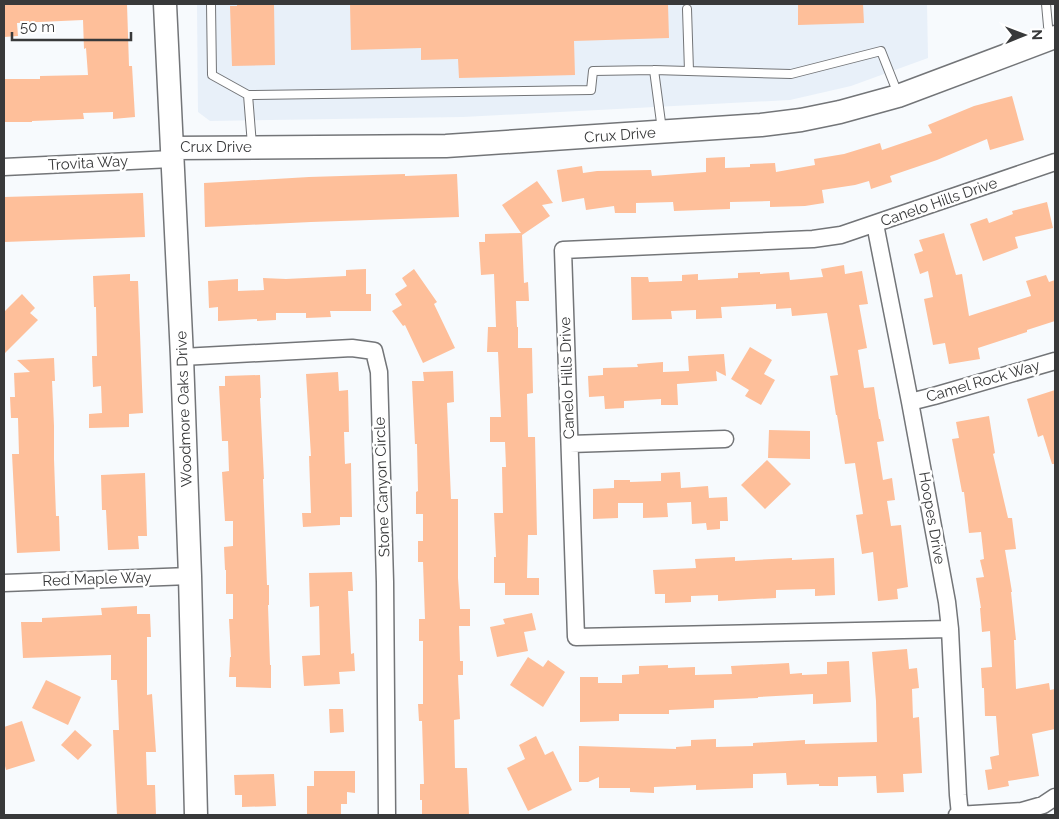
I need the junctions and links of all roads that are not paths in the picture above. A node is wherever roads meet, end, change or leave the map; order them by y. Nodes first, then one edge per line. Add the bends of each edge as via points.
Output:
1 (165, 4) edge
2 (211, 4) edge
3 (1046, 4) edge
4 (687, 9) dead end
5 (1052, 38) edge
6 (654, 70) junction
7 (689, 71) junction
8 (248, 95) junction
9 (898, 96) junction
10 (663, 132) junction
11 (252, 147) junction
12 (172, 154) junction
13 (1055, 162) edge
14 (4, 167) edge
15 (874, 224) junction
16 (182, 357) junction
17 (1055, 360) edge
18 (910, 402) junction
19 (725, 439) dead end
20 (570, 444) junction
21 (190, 576) junction
22 (4, 583) edge
23 (950, 629) junction
24 (1055, 797) edge
25 (196, 815) edge
26 (387, 815) edge
27 (959, 815) edge

1 - 12 street, Woodmore Oaks Drive
2 - 8 lane via 212,75
3 - 5 lane
4 - 7 lane
5 - 9 street, Crux Drive
6 - 7 lane
6 - 8 lane via 593,71 591,90
6 - 10 lane
7 - 9 lane via 791,74 881,52
8 - 11 lane
9 - 10 street, Crux Drive via 801,120
10 - 11 street, Crux Drive via 446,146
11 - 12 street, Crux Drive
12 - 14 street, Trovita Way
12 - 16 street, Woodmore Oaks Drive
13 - 15 street, Canelo Hills Drive
15 - 18 street, Hoopes Drive
15 - 20 street, Canelo Hills Drive via 841,235 813,239 563,250
16 - 21 street, Woodmore Oaks Drive
16 - 26 street, Stone Canyon Circle via 352,348 374,351 378,372 385,582
17 - 18 street, Camel Rock Way
18 - 23 street, Hoopes Drive
19 - 20 street
20 - 23 street, Canelo Hills Drive via 576,637
21 - 22 street, Red Maple Way
21 - 25 street, Woodmore Oaks Drive
23 - 27 street, Hoopes Drive
24 - 27 street via 1043,805 1022,811

